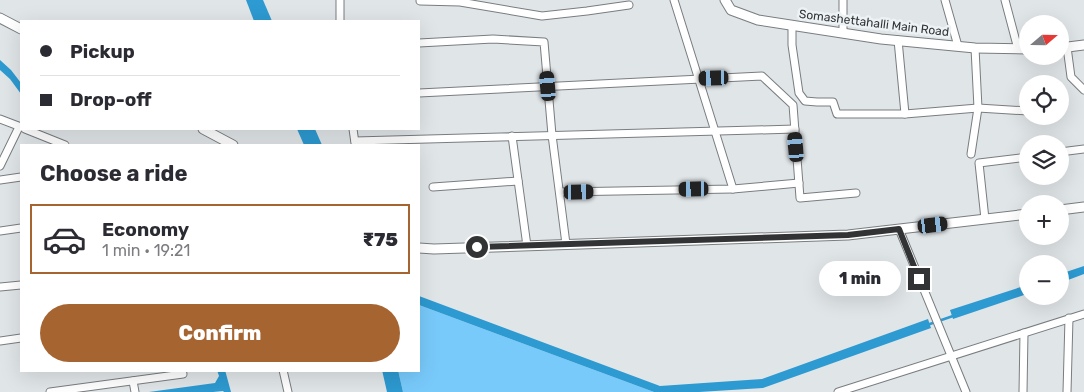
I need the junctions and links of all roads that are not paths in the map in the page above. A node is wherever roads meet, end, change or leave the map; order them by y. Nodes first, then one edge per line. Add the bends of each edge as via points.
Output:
1 (340, 0) edge
2 (674, 0) edge
3 (724, 0) edge
4 (843, 0) edge
5 (945, 0) edge
6 (1005, 0) edge
7 (420, 1) dead end
8 (460, 1) edge
9 (629, 5) dead end
10 (0, 18) edge
11 (340, 20) edge
12 (792, 25) junction
13 (20, 28) edge
14 (843, 33) junction
15 (1019, 38) edge
16 (898, 40) junction
17 (420, 43) edge
18 (1084, 45) edge
19 (958, 46) junction
20 (1069, 47) edge
21 (975, 48) junction
22 (1019, 49) edge
23 (1068, 65) edge
24 (698, 79) junction
25 (548, 86) junction
26 (1084, 90) edge
27 (420, 93) edge
28 (978, 108) junction
29 (1019, 110) edge
30 (905, 114) junction
31 (0, 119) edge
32 (20, 127) edge
33 (794, 129) junction
34 (21, 130) edge
35 (27, 130) edge
36 (205, 130) edge
37 (353, 130) edge
38 (715, 131) junction
39 (552, 135) junction
40 (512, 136) junction
41 (355, 143) edge
42 (62, 144) edge
43 (231, 144) edge
44 (1084, 149) edge
45 (1069, 151) edge
46 (971, 154) dead end
47 (1019, 158) edge
48 (0, 166) edge
49 (20, 177) edge
50 (0, 180) edge
51 (518, 181) junction
52 (799, 183) junction
53 (433, 187) dead end
54 (733, 189) junction
55 (560, 192) junction
56 (856, 192) dead end
57 (1084, 207) edge
58 (1069, 209) edge
59 (1019, 215) edge
60 (985, 219) junction
61 (20, 228) edge
62 (899, 229) junction
63 (0, 231) edge
64 (566, 244) junction
65 (527, 246) junction
66 (420, 248) edge
67 (20, 285) edge
68 (0, 287) edge
69 (1084, 314) edge
70 (1069, 318) junction
71 (1024, 333) junction
72 (20, 338) edge
73 (0, 341) edge
74 (951, 356) junction
75 (182, 372) edge
76 (283, 372) edge
77 (133, 380) junction
78 (50, 392) edge
79 (135, 392) edge
80 (288, 392) edge
81 (838, 392) edge
82 (966, 392) edge
83 (1023, 392) edge
84 (1067, 392) edge

1 - 11 street
2 - 24 street
3 - 12 street, Somashettahalli Main Road via 731,10 749,17
4 - 14 street
5 - 19 street
6 - 15 street
7 - 8 street
8 - 9 street via 542,16
10 - 13 street
12 - 14 street, Somashettahalli Main Road
12 - 30 street via 799,93 805,100 833,102 837,114
14 - 16 street, Somashettahalli Main Road
16 - 19 street, Somashettahalli Main Road
16 - 30 street
17 - 25 street via 494,39 544,42
18 - 20 street
19 - 21 street, Somashettahalli Main Road
21 - 22 street, Somashettahalli Main Road
21 - 28 street
23 - 26 street via 1071,77
24 - 25 street
24 - 33 street via 762,76 793,106
24 - 38 street
25 - 27 street
25 - 39 street
28 - 29 street
28 - 30 street
28 - 46 street
31 - 32 street
33 - 38 street
33 - 52 street
34 - 48 street
35 - 42 street
36 - 43 street
37 - 41 street
38 - 39 street
38 - 54 street
39 - 40 street
39 - 55 street
40 - 41 street
40 - 51 street
44 - 45 street
47 - 60 street via 979,163
49 - 50 street
51 - 53 street
51 - 65 street
52 - 54 street
52 - 56 street via 800,198
54 - 55 street
55 - 64 street
57 - 58 street
59 - 60 street
60 - 62 street
61 - 63 street
62 - 64 street via 848,235
62 - 74 street
64 - 65 street
65 - 66 street
67 - 68 street
69 - 70 street
70 - 71 street
70 - 84 street
71 - 74 street
71 - 83 street
72 - 73 street
74 - 81 street
74 - 82 street
75 - 77 street
76 - 80 street
77 - 78 street
77 - 79 street

